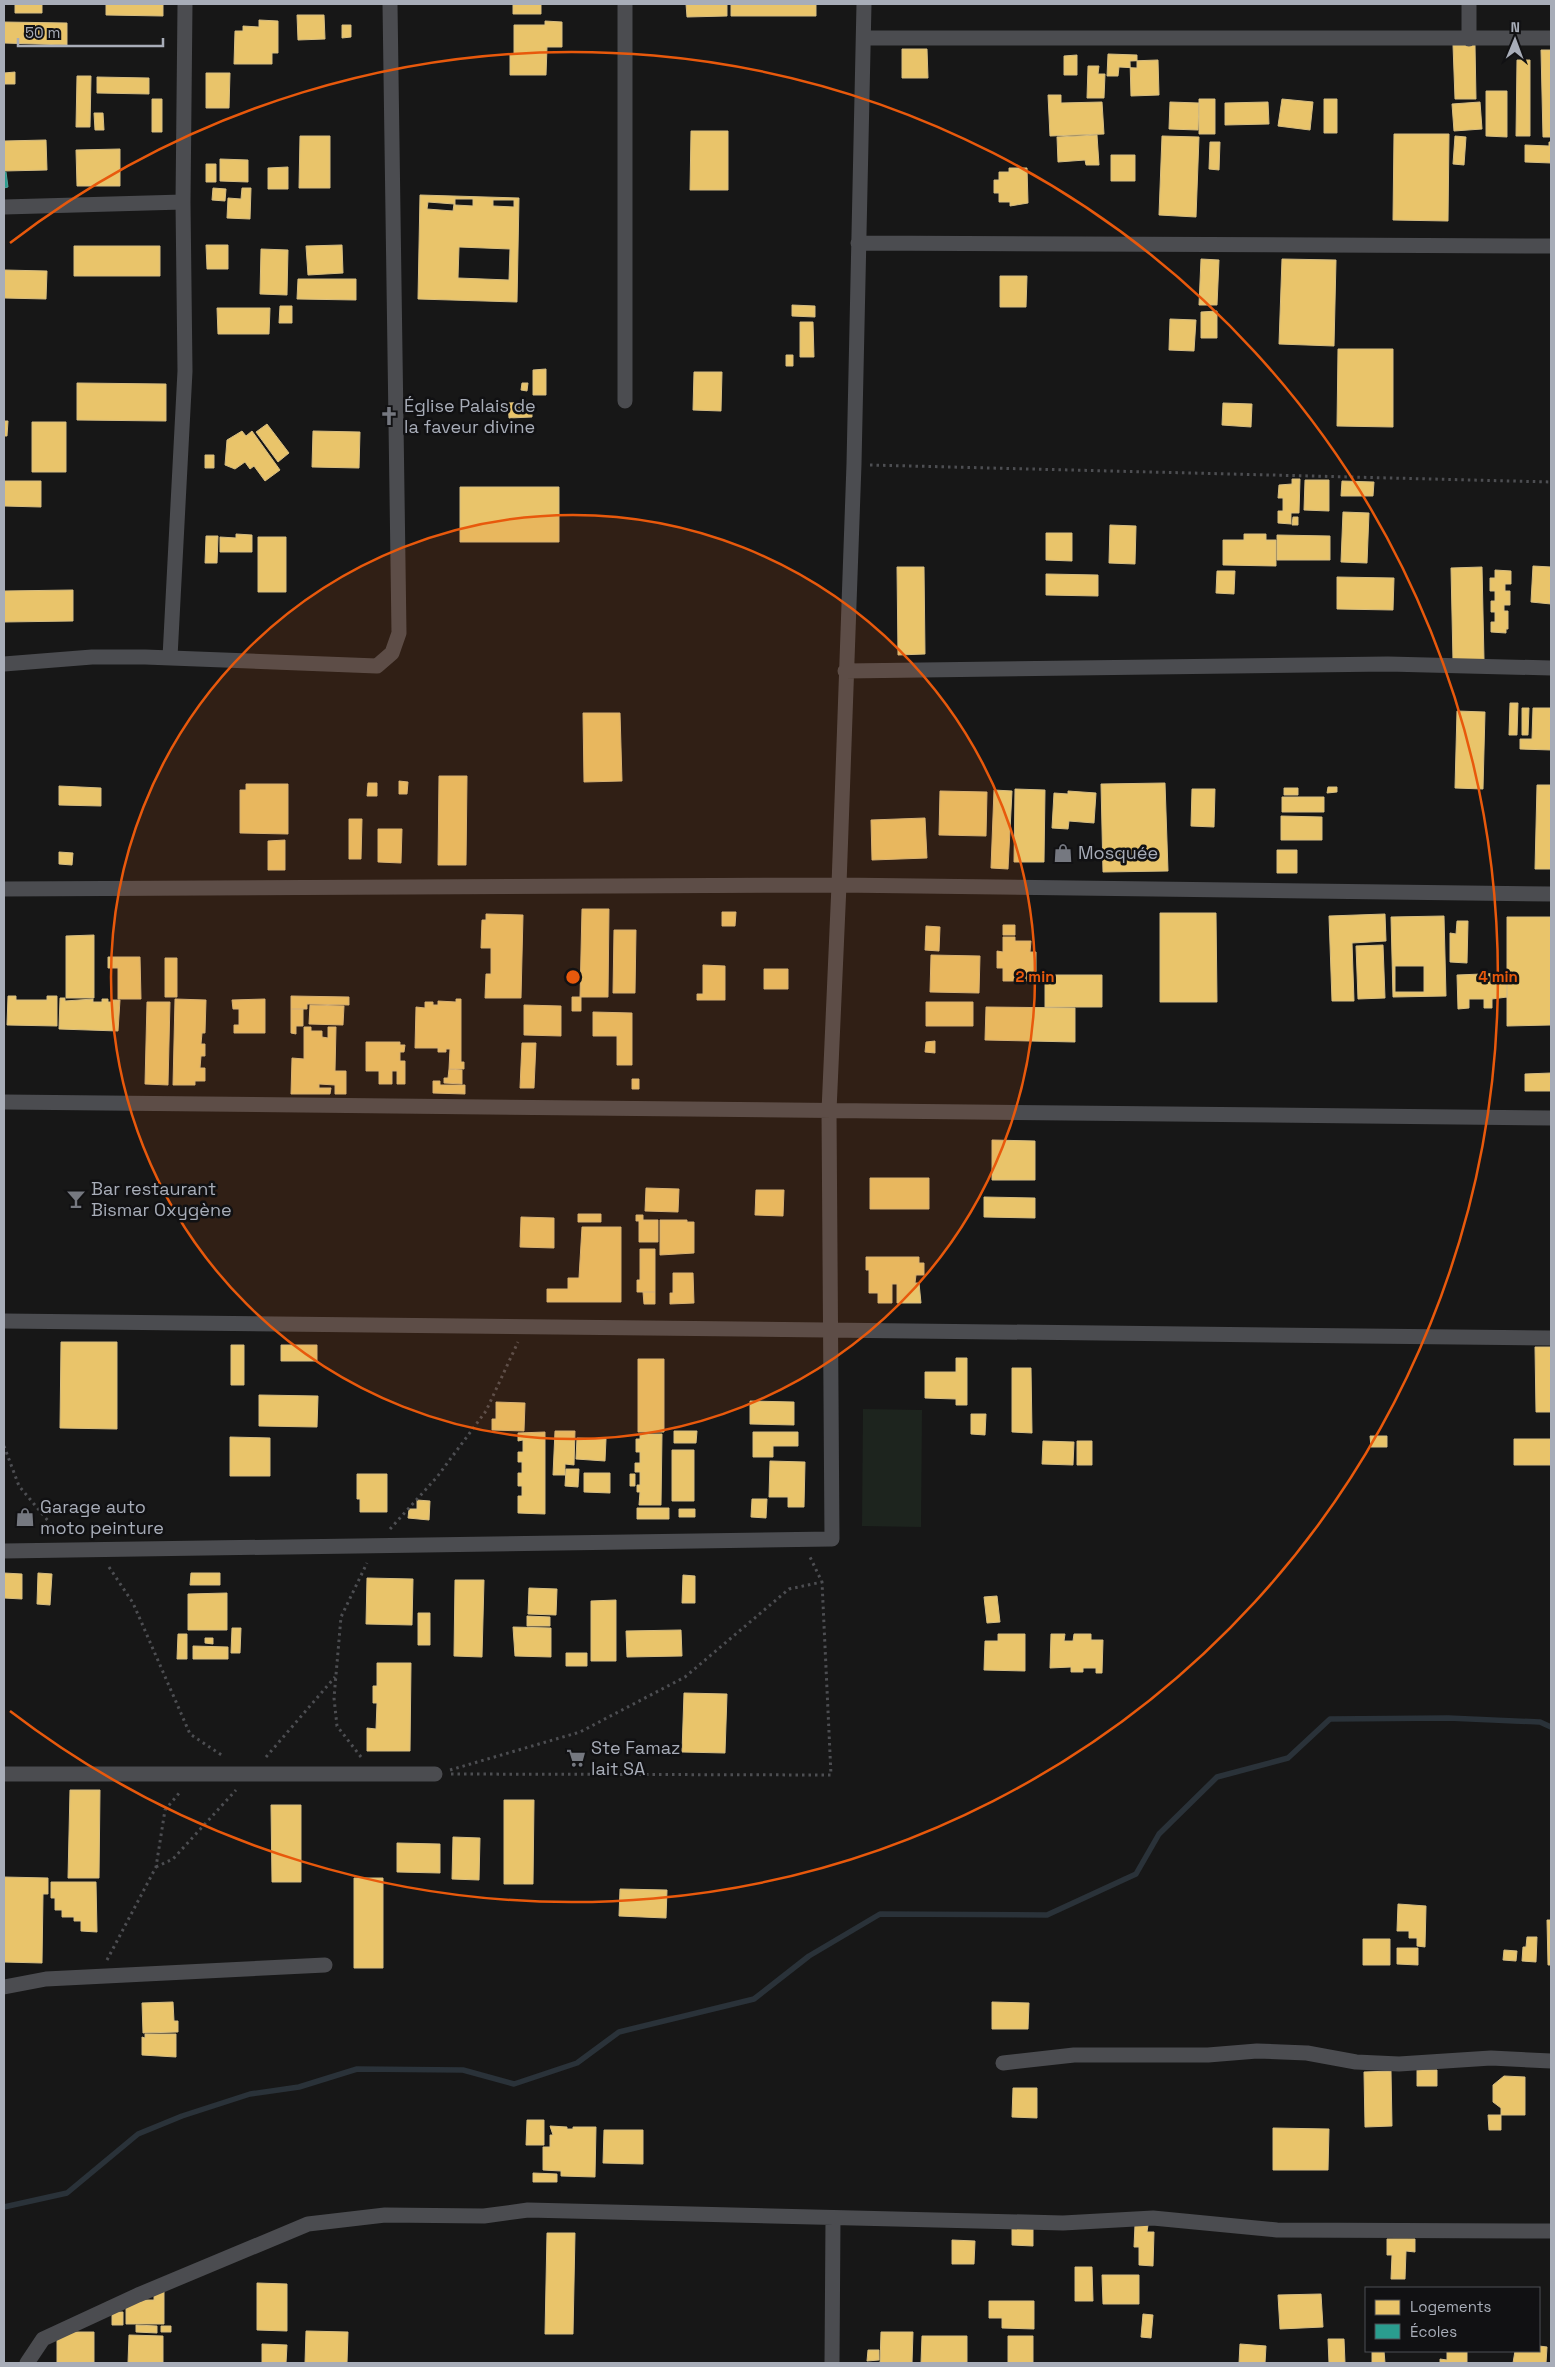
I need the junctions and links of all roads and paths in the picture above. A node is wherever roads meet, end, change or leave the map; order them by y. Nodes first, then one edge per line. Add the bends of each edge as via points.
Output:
1 (185, 4) edge
2 (390, 4) edge
3 (625, 4) edge
4 (864, 4) edge
5 (1469, 4) edge
6 (864, 38) junction
7 (1551, 38) edge
8 (1469, 39) junction
9 (183, 202) junction
10 (4, 207) edge
11 (858, 243) junction
12 (1551, 246) edge
13 (625, 401) dead end
14 (854, 464) junction
15 (1551, 482) edge
16 (170, 657) junction
17 (4, 664) edge
18 (1551, 668) edge
19 (845, 671) junction
20 (839, 885) junction
21 (4, 890) edge
22 (1551, 894) edge
23 (4, 1102) edge
24 (829, 1111) junction
25 (1551, 1118) edge
26 (4, 1321) edge
27 (832, 1328) junction
28 (1551, 1338) edge
29 (4, 1446) edge
30 (801, 1539) junction
31 (72, 1550) junction
32 (4, 1551) edge
33 (106, 1563) dead end
34 (822, 1582) junction
35 (228, 1759) dead end
36 (4, 1774) edge
37 (195, 1774) junction
38 (435, 1774) junction
39 (325, 1965) dead end
40 (98, 1977) junction
41 (4, 1987) edge
42 (1551, 2060) edge
43 (1003, 2063) dead end
44 (833, 2218) junction
45 (1551, 2231) edge
46 (28, 2363) edge
47 (832, 2363) edge

1 - 9 street
2 - 16 street via 398,499 397,640 392,654 377,666
3 - 13 street
4 - 6 street
5 - 8 street
6 - 8 street
6 - 11 street
7 - 8 street
9 - 10 street
9 - 16 street via 185,372
11 - 12 street
11 - 14 street
14 - 15 path
14 - 19 street
16 - 17 street via 92,657
18 - 19 street via 1388,664
19 - 20 street
20 - 21 street
20 - 22 street
20 - 24 street
23 - 24 street
24 - 25 street
24 - 27 street
26 - 27 street
27 - 28 street
27 - 30 street via 832,1539
29 - 31 path via 19,1486
30 - 31 street
30 - 34 path
31 - 32 street
33 - 35 path via 133,1603 190,1734
34 - 38 path via 789,1589 685,1677 580,1732
34 - 38 path via 831,1775
36 - 37 street
37 - 38 street
37 - 40 path via 165,1810 156,1867
39 - 40 street
40 - 41 street via 46,1979
42 - 43 street via 1491,2058 1399,2064 1257,2050 1208,2055 1074,2055
44 - 45 street via 1064,2223 1153,2218 1277,2230
44 - 46 street via 528,2210 484,2216 385,2215 308,2224 61,2330 43,2339
44 - 47 street

